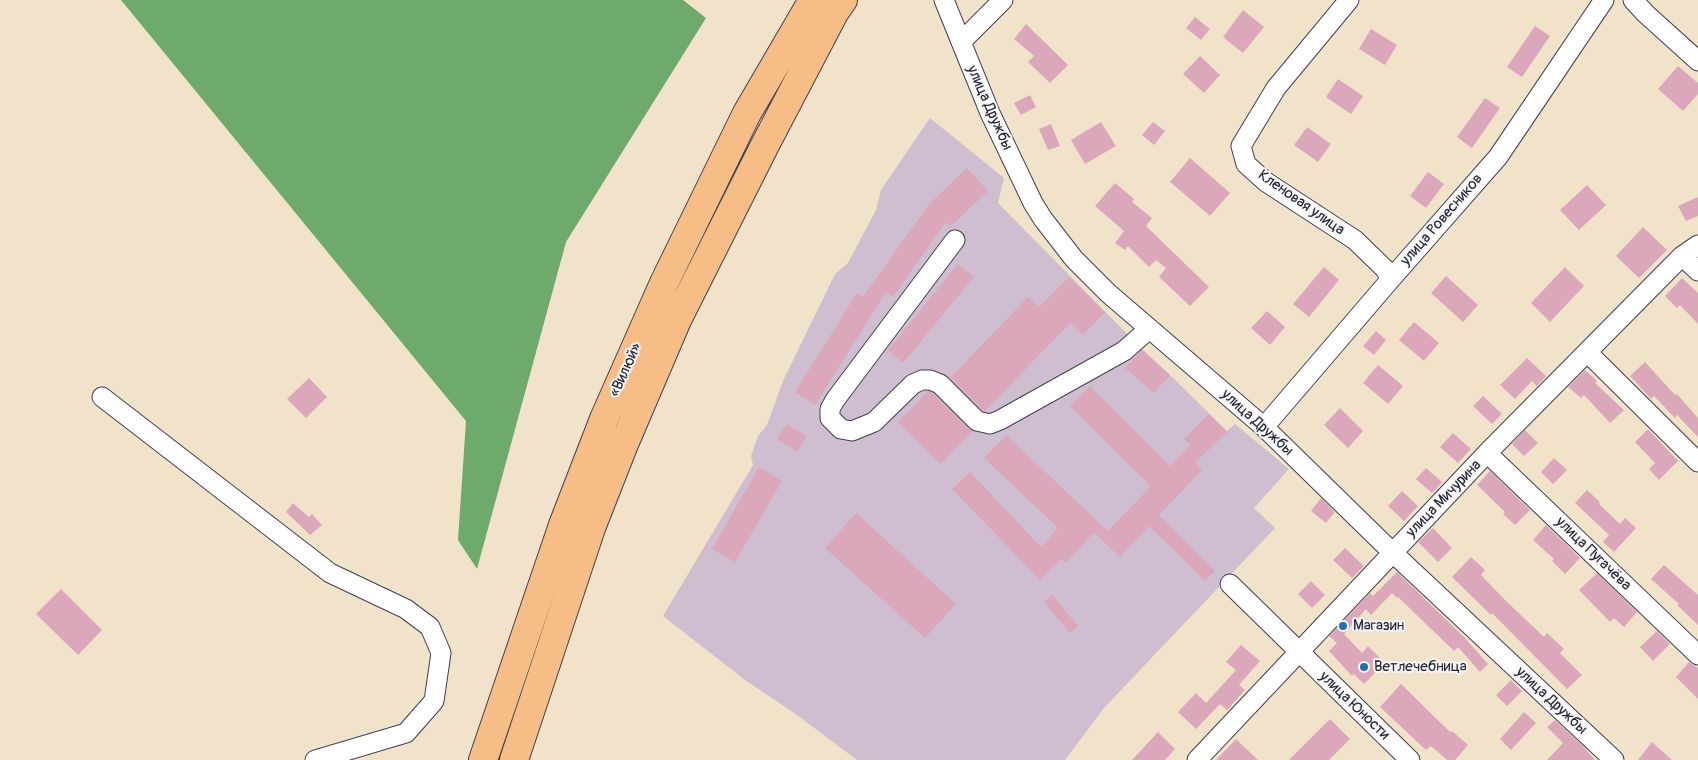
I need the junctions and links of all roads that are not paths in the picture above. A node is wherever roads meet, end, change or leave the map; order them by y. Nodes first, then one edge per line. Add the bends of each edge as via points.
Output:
1 (812, 0) edge
2 (843, 0) edge
3 (944, 0) edge
4 (1004, 0) edge
5 (1349, 0) edge
6 (1604, 0) edge
7 (1633, 0) edge
8 (961, 42) junction
9 (1698, 61) edge
10 (955, 240) dead end
11 (1698, 245) edge
12 (1682, 256) junction
13 (1698, 271) edge
14 (1390, 280) junction
15 (1149, 329) junction
16 (1588, 353) junction
17 (102, 397) dead end
18 (1264, 427) junction
19 (1487, 454) junction
20 (1698, 462) edge
21 (1392, 552) junction
22 (1230, 584) dead end
23 (1299, 652) junction
24 (1698, 654) edge
25 (1198, 759) edge
26 (315, 760) edge
27 (483, 760) edge
28 (514, 760) edge
29 (1410, 760) edge
30 (1614, 760) edge

1 - 27 highway, «Вилюй» via 747,113 664,283 608,410 563,525
2 - 28 highway, «Вилюй» via 765,145 670,338 624,444 591,528
3 - 8 street, улица Дружбы
4 - 8 street
5 - 14 street, Кленовая улица via 1276,88 1241,146 1246,164 1266,182 1356,240 1386,270
6 - 14 street, улица Ровесников via 1498,157
7 - 9 street
8 - 15 street, улица Дружбы via 990,113 1042,218 1074,259
10 - 15 street via 834,400 830,418 841,429 852,431 874,422 913,384 922,380 940,384 977,421 990,424 1124,351
11 - 12 street, улица Мичурина
12 - 13 street
12 - 16 street, улица Мичурина
14 - 18 street, улица Ровесников
15 - 18 street, улица Дружбы
16 - 19 street, улица Мичурина
16 - 20 street
17 - 26 street via 330,573 406,609 430,627 441,652 434,700 406,733
18 - 21 street, улица Дружбы
19 - 21 street, улица Мичурина
19 - 24 street, улица Пугачёва
21 - 23 street, улица Мичурина
21 - 30 street, улица Дружбы
22 - 23 street, улица Юности
23 - 25 street, улица Мичурина
23 - 29 street, улица Юности

